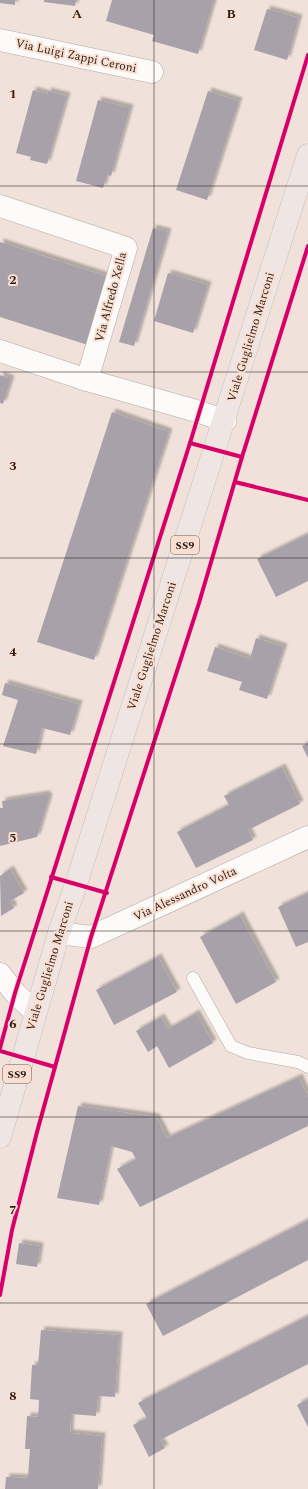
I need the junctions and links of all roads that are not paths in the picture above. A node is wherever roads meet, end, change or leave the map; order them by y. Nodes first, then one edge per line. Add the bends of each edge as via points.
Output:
1 (0, 40) edge
2 (152, 72) dead end
3 (308, 155) edge
4 (0, 206) edge
5 (0, 351) edge
6 (87, 380) junction
7 (225, 420) junction
8 (308, 837) edge
9 (59, 933) junction
10 (0, 974) edge
11 (193, 978) dead end
12 (36, 1012) junction
13 (308, 1067) edge
14 (0, 1137) edge

1 - 2 street, Via Luigi Zappi Ceroni
3 - 7 main road, Viale Guglielmo Marconi / SS9
4 - 6 street, Via Alfredo Xella via 126,248
5 - 6 street
6 - 7 street
7 - 9 main road, Viale Guglielmo Marconi / SS9
8 - 9 street, Via Alessandro Volta via 91,937
9 - 12 main road, Viale Guglielmo Marconi / SS9
10 - 12 street via 15,993
11 - 13 lane via 231,1046 248,1053 298,1062
12 - 14 main road, Viale Guglielmo Marconi / SS9

